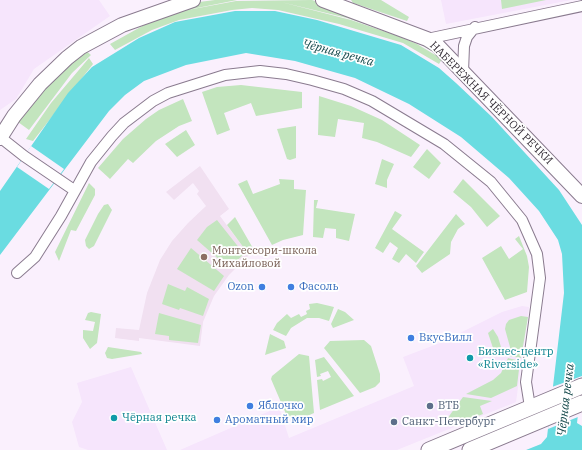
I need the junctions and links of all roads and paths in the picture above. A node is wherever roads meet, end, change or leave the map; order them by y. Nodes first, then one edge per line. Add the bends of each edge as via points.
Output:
1 (193, 0) edge
2 (323, 0) edge
3 (582, 6) edge
4 (475, 27) junction
5 (427, 39) junction
6 (463, 72) junction
7 (0, 138) edge
8 (74, 190) junction
9 (582, 196) edge
10 (17, 273) dead end
11 (582, 386) edge
12 (580, 404) edge
13 (530, 407) junction
14 (428, 450) edge
15 (470, 450) edge

1 - 7 street via 122,25 67,58 40,84
2 - 5 street, НАБЕРЕЖНАЯ ЧЁРНОЙ РЕЧКИ
3 - 4 street
4 - 5 street
4 - 6 street via 467,36 464,46
5 - 6 street, НАБЕРЕЖНАЯ ЧЁРНОЙ РЕЧКИ via 437,45
6 - 9 street, НАБЕРЕЖНАЯ ЧЁРНОЙ РЕЧКИ
7 - 8 street
8 - 10 street via 35,257
8 - 13 street via 91,162 124,123 153,101 197,83 225,75 260,71 312,80 344,89 372,101 444,144 469,163 491,182 522,220 537,254 540,278 526,382
11 - 13 main road
12 - 15 main road
13 - 14 main road

